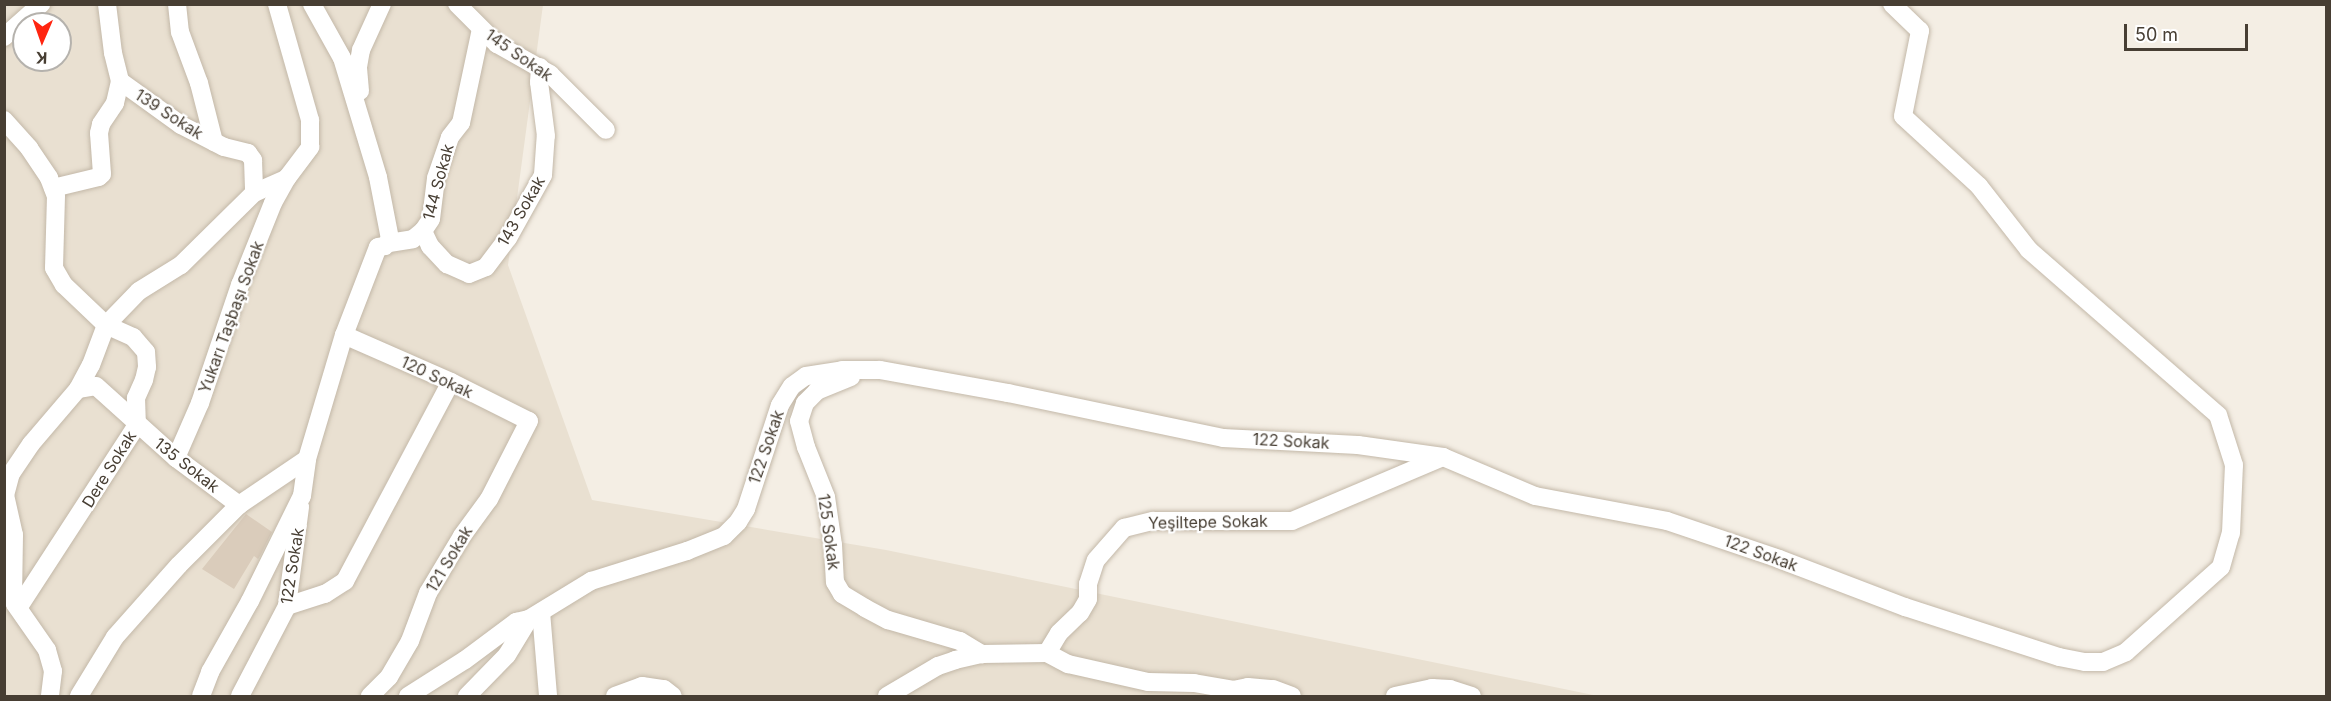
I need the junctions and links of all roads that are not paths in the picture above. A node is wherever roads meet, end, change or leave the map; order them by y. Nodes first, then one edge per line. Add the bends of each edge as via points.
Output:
1 (41, 4) edge
2 (107, 4) edge
3 (177, 4) edge
4 (277, 4) edge
5 (312, 4) edge
6 (382, 4) edge
7 (457, 4) edge
8 (1892, 4) edge
9 (20, 12) edge
10 (481, 29) junction
11 (540, 68) junction
12 (120, 81) junction
13 (4, 120) edge
14 (365, 130) junction
15 (606, 130) dead end
16 (214, 142) junction
17 (287, 178) junction
18 (53, 188) junction
19 (255, 193) junction
20 (423, 231) junction
21 (389, 243) junction
22 (106, 325) junction
23 (344, 335) junction
24 (880, 370) junction
25 (451, 382) junction
26 (78, 389) junction
27 (529, 421) joint
28 (137, 424) junction
29 (176, 458) junction
30 (1443, 458) junction
31 (307, 459) junction
32 (7, 477) edge
33 (302, 496) junction
34 (239, 505) junction
35 (287, 606) junction
36 (18, 608) junction
37 (535, 616) junction
38 (1047, 653) junction
39 (982, 654) junction
40 (1236, 693) edge
41 (50, 696) edge
42 (79, 696) edge
43 (201, 696) edge
44 (240, 696) edge
45 (370, 696) edge
46 (408, 696) edge
47 (467, 696) edge
48 (548, 696) edge
49 (615, 696) edge
50 (673, 696) edge
51 (887, 696) edge
52 (1292, 696) edge
53 (1395, 696) edge
54 (1472, 696) edge

1 - 9 street
2 - 12 street
3 - 16 street via 180,32 199,83
4 - 17 street, Yukarı Taşbaşı Sokak via 312,137 310,147
5 - 14 street via 342,58
6 - 14 street via 360,58
7 - 10 street, 145 Sokak
8 - 30 street, 122 Sokak via 1920,32 1903,116 1979,186 2029,250 2218,415 2234,465 2231,533 2221,567 2126,652 2103,662 2085,662 1905,608 1667,520 1535,496
10 - 11 street, 145 Sokak via 497,44
10 - 20 street, 144 Sokak via 466,106 444,154 436,178 431,219
11 - 15 street, 145 Sokak
11 - 20 street, 143 Sokak via 546,136 543,175 508,238 486,267 469,274 447,264 430,246
12 - 16 street, 139 Sokak via 181,125
12 - 18 street via 115,103 99,133 102,174
13 - 18 street, Dere Sokak via 28,148
14 - 21 street
16 - 19 street, 139 Sokak via 248,153 253,160
17 - 19 street
17 - 29 street, Yukarı Taşbaşı Sokak via 244,274 200,403
18 - 22 street, Dere Sokak via 54,268 64,285
19 - 22 street via 181,265 139,291
20 - 21 street, 144 Sokak via 413,238
21 - 23 street, 122 Sokak via 378,247
22 - 26 street
22 - 28 street, Dere Sokak via 133,337 146,352 144,380 135,406
23 - 25 street, 120 Sokak
23 - 31 street, 122 Sokak
24 - 30 street, 122 Sokak via 1223,438 1358,445
24 - 37 street, 122 Sokak via 842,370 806,376 792,386 780,405 746,509 723,536 591,581
24 - 39 street, 125 Sokak via 817,391 805,403 799,421 826,497 835,582 842,594 888,620 960,641
25 - 27 street, 120 Sokak
25 - 35 street via 345,581 325,594
26 - 28 street, 135 Sokak via 96,386
26 - 32 street
27 - 45 street, 121 Sokak via 489,499 428,593 410,640 389,677
28 - 29 street, 135 Sokak
28 - 36 street, Dere Sokak
29 - 34 street, 135 Sokak
30 - 38 street, Yeşiltepe Sokak via 1292,521 1152,521 1124,528 1096,561 1088,584 1088,599 1080,614 1059,633
31 - 33 street, 122 Sokak
31 - 34 street
32 - 36 street via 5,495 14,535 13,588
33 - 35 street, 122 Sokak
33 - 43 street
34 - 42 street via 115,638
35 - 44 street, 122 Sokak
36 - 41 street via 47,650 53,671
37 - 46 street, 122 Sokak via 516,622
37 - 47 street via 507,655
37 - 48 street
38 - 39 street, 125 Sokak
38 - 40 street via 1068,664 1148,682 1194,683
39 - 51 street, 125 Sokak via 938,666
40 - 52 street via 1248,687 1273,689
49 - 50 street via 642,686 664,689
53 - 54 street via 1432,688

